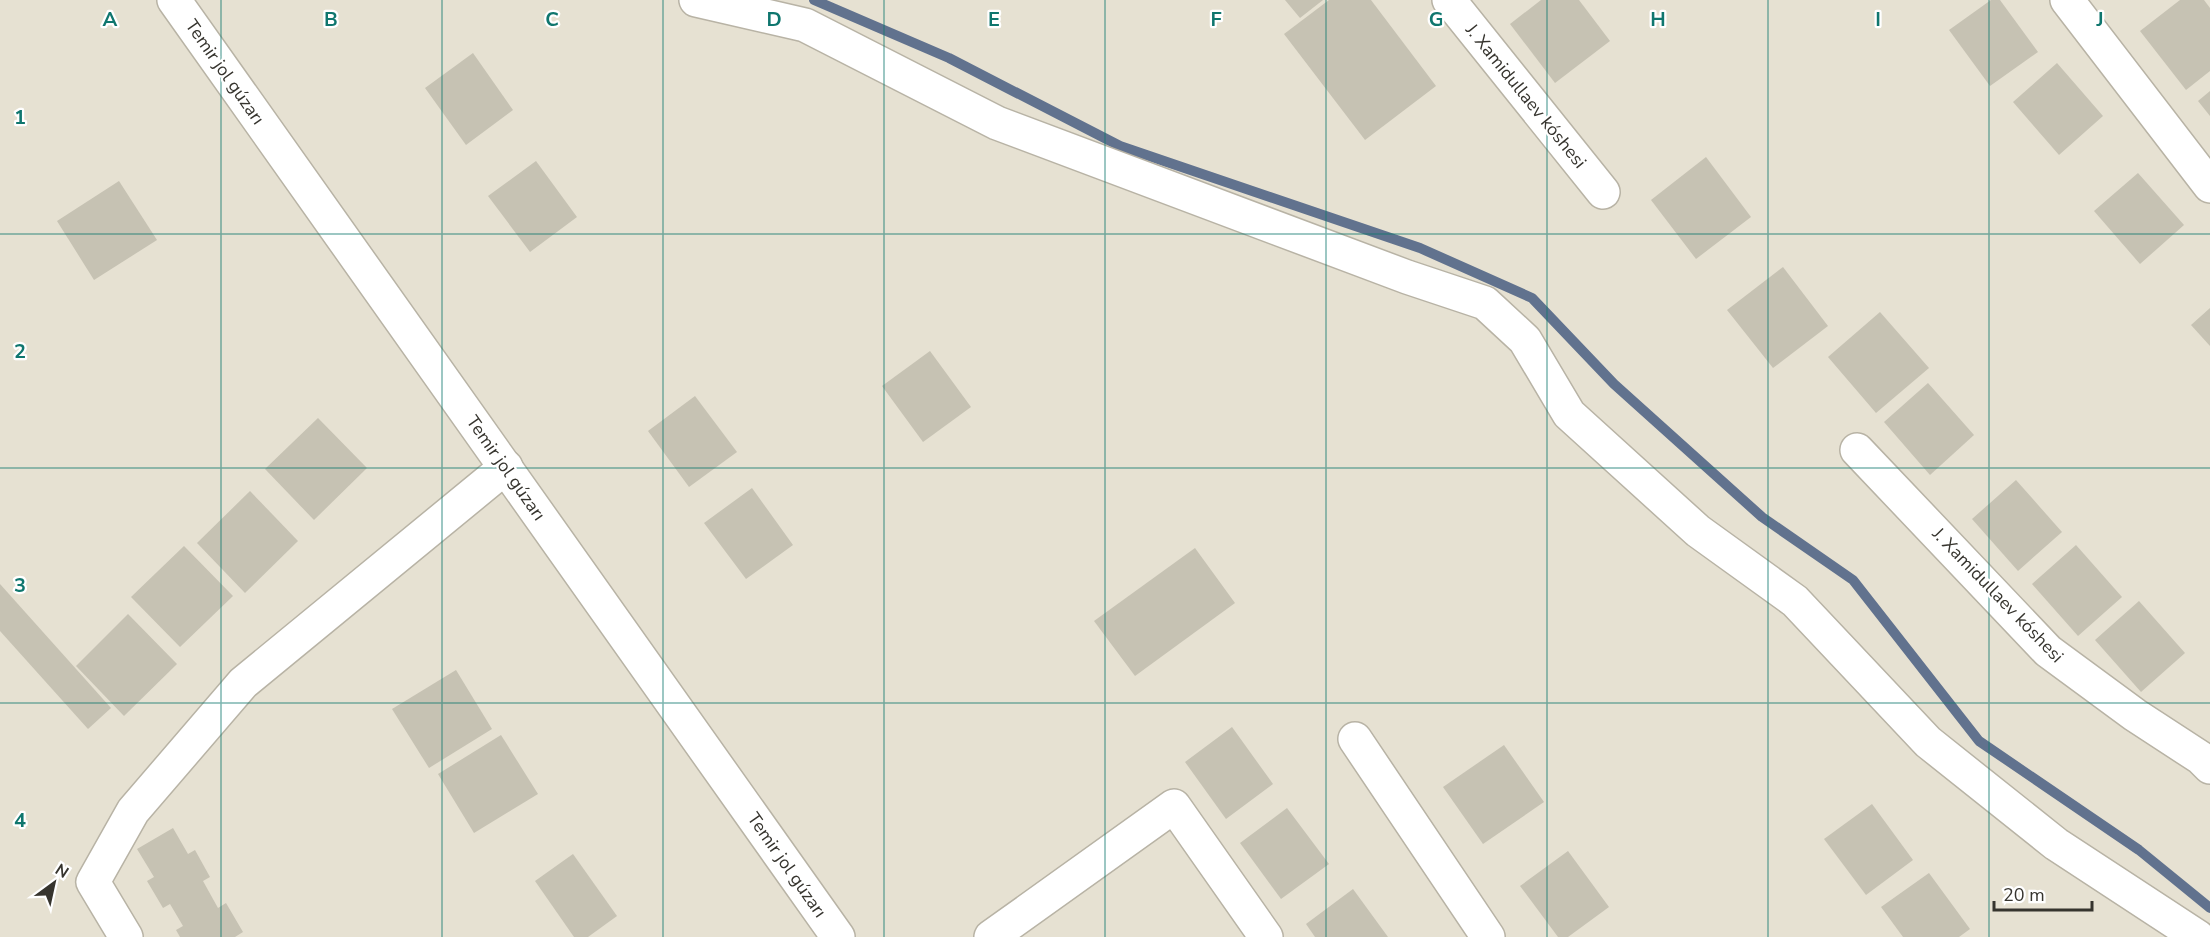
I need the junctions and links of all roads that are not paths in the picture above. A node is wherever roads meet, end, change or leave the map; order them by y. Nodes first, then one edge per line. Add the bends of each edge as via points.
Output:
1 (174, 0) edge
2 (696, 0) edge
3 (1449, 0) edge
4 (2067, 0) edge
5 (2210, 186) edge
6 (1603, 192) dead end
7 (1857, 450) dead end
8 (506, 467) junction
9 (1355, 739) dead end
10 (2210, 767) edge
11 (126, 937) edge
12 (838, 937) edge
13 (991, 937) edge
14 (1266, 937) edge
15 (1488, 937) edge
16 (2198, 937) edge

1 - 8 street, Temir jol gúzarı
2 - 16 street via 805,25 997,123 1485,303 1525,340 1569,414 1698,531 1795,601 1928,742 2056,844
3 - 6 street, J. Xamidullaev kóshesi
4 - 5 street
7 - 10 street, J. Xamidullaev kóshesi via 2048,651
8 - 11 street via 243,683 133,811 93,882
8 - 12 street, Temir jol gúzarı
9 - 15 street
13 - 14 street via 1174,806

